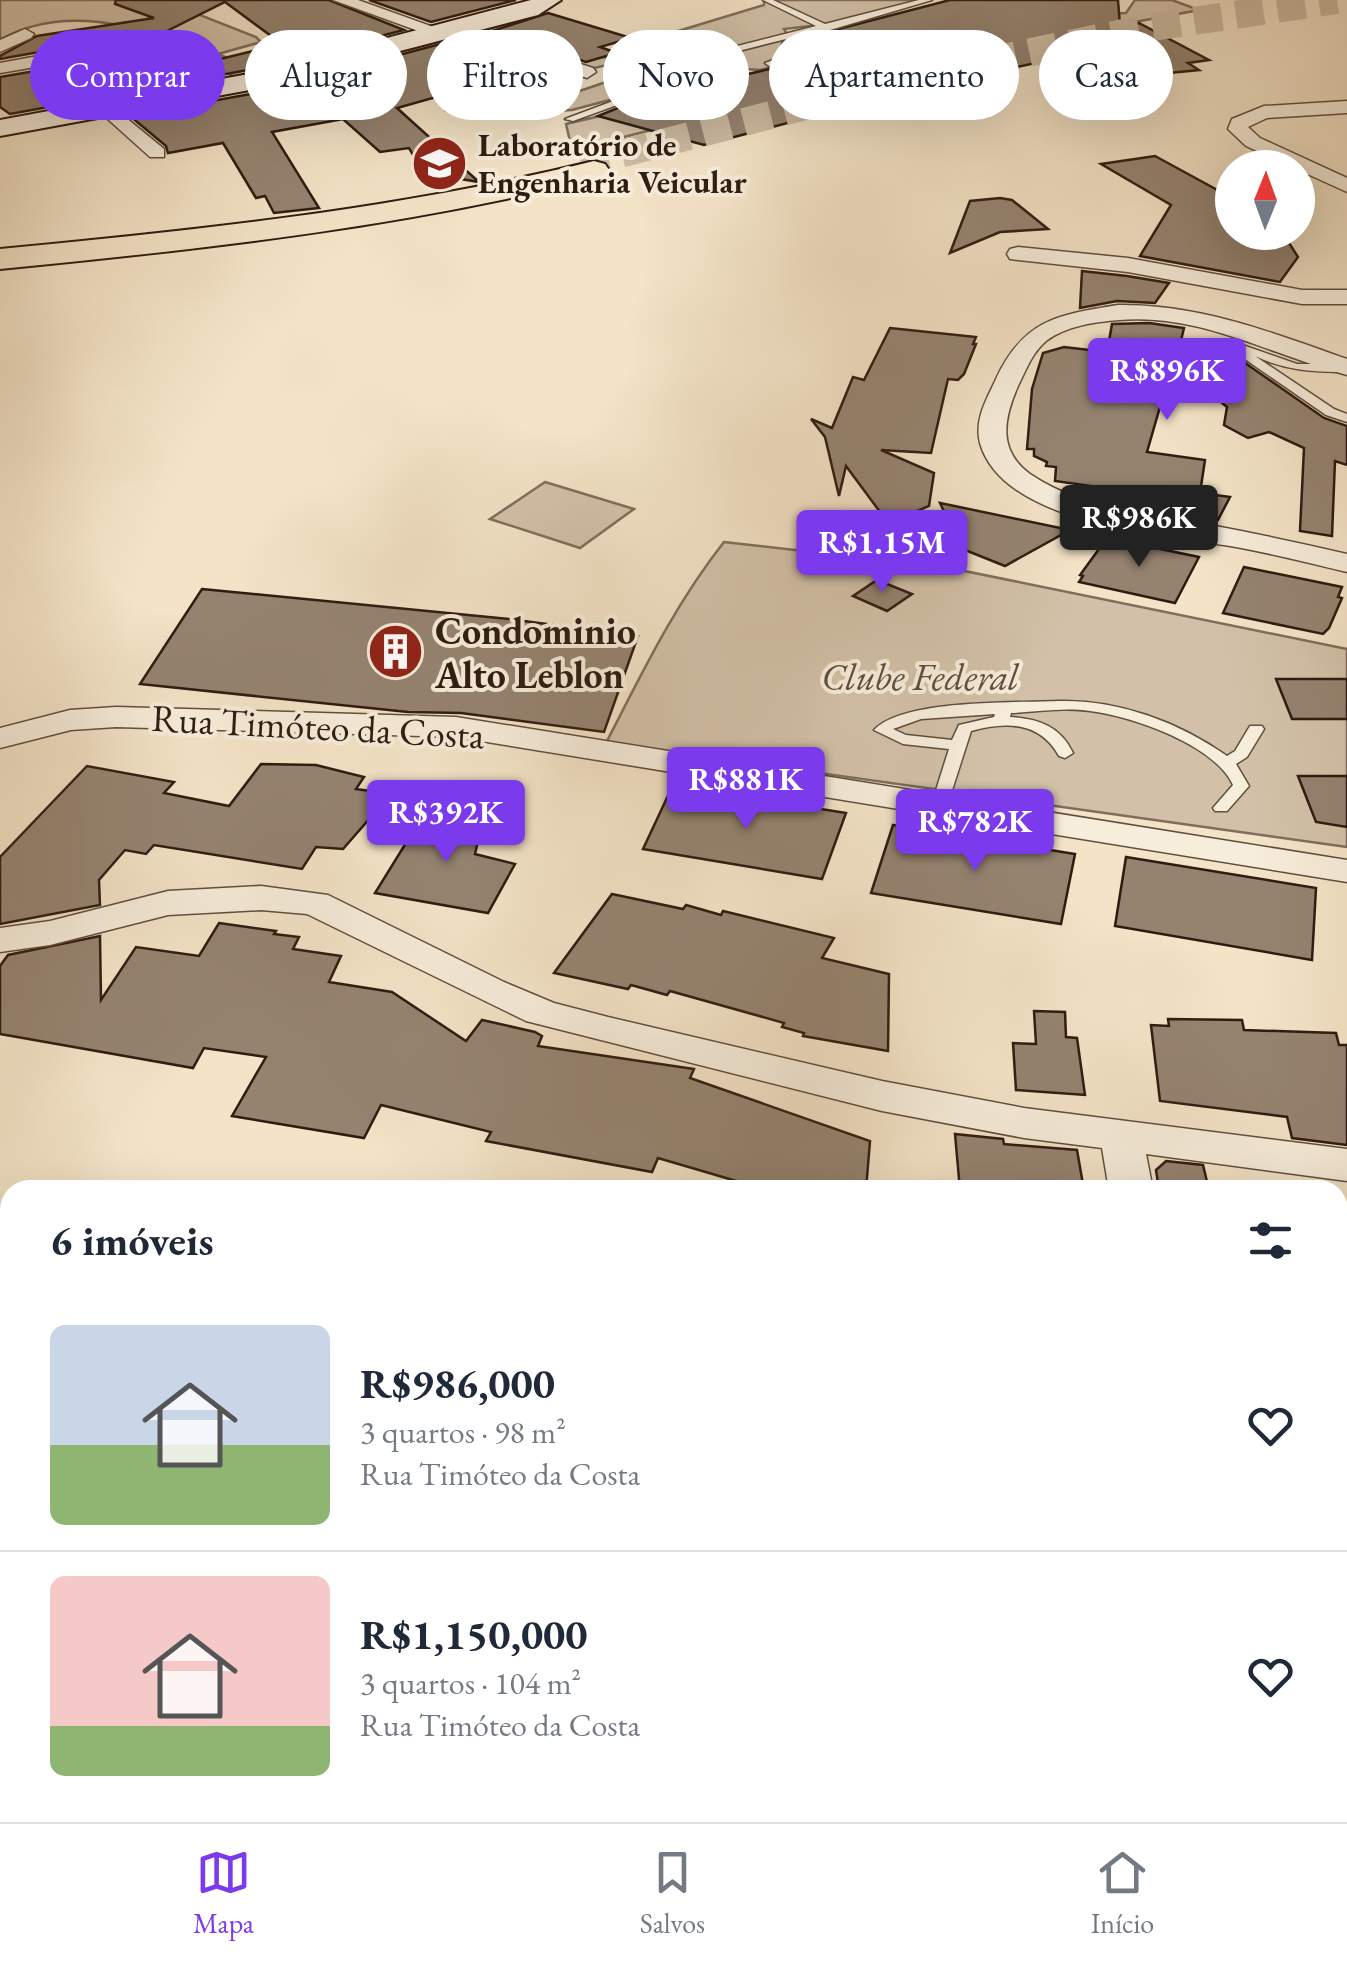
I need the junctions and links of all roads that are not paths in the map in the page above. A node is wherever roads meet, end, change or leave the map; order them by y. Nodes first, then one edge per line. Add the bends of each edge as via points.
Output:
1 (340, 0) edge
2 (549, 0) edge
3 (623, 0) edge
4 (768, 0) edge
5 (928, 0) edge
6 (635, 2) dead end
7 (827, 28) junction
8 (446, 30) edge
9 (454, 30) edge
10 (820, 30) edge
11 (25, 34) dead end
12 (427, 37) edge
13 (769, 43) edge
14 (0, 47) edge
15 (30, 62) edge
16 (0, 68) edge
17 (583, 71) edge
18 (588, 72) dead end
19 (225, 87) edge
20 (1347, 107) edge
21 (583, 114) edge
22 (45, 120) edge
23 (120, 120) edge
24 (0, 128) edge
25 (157, 153) dead end
26 (1347, 186) edge
27 (0, 248) edge
28 (1018, 254) dead end
29 (0, 259) edge
30 (1347, 297) edge
31 (1234, 345) junction
32 (1292, 367) junction
33 (1347, 367) edge
34 (1265, 370) junction
35 (1214, 372) dead end
36 (1347, 418) edge
37 (1347, 563) edge
38 (1003, 714) junction
39 (1256, 728) dead end
40 (0, 738) edge
41 (959, 745) junction
42 (1065, 753) dead end
43 (1228, 762) junction
44 (938, 806) junction
45 (1221, 808) dead end
46 (1347, 871) edge
47 (0, 940) edge
48 (1122, 1136) junction
49 (1347, 1164) edge
50 (1129, 1180) edge

1 - 8 street
2 - 9 street
3 - 6 lane
4 - 7 lane
5 - 7 lane
7 - 10 lane
11 - 14 street
12 - 19 street
13 - 21 lane via 686,62 667,72 668,83
15 - 16 street
17 - 18 street
20 - 26 street via 1264,112 1238,129 1252,142
22 - 24 street
23 - 25 street
27 - 29 highway via 339,214 587,167 396,215
28 - 30 street via 1128,265 1302,297
31 - 32 lane
31 - 34 lane
31 - 35 lane via 1211,352
32 - 33 lane
32 - 34 lane
33 - 37 street via 1194,315 1097,315 1054,325 1028,345 991,417 996,452 1018,478 1051,498
34 - 36 lane
38 - 41 lane via 964,728
38 - 41 lane via 910,716 882,730
38 - 42 lane via 1053,733
38 - 43 lane via 1084,705 1115,710
39 - 43 lane
40 - 44 street, Rua Timóteo da Costa via 70,720 116,717 410,723
41 - 44 lane
43 - 45 lane via 1241,786
44 - 46 street, Rua Timóteo da Costa
47 - 48 street via 168,903 262,898 315,903 490,991 557,1017 882,1096
48 - 49 street
48 - 50 street

